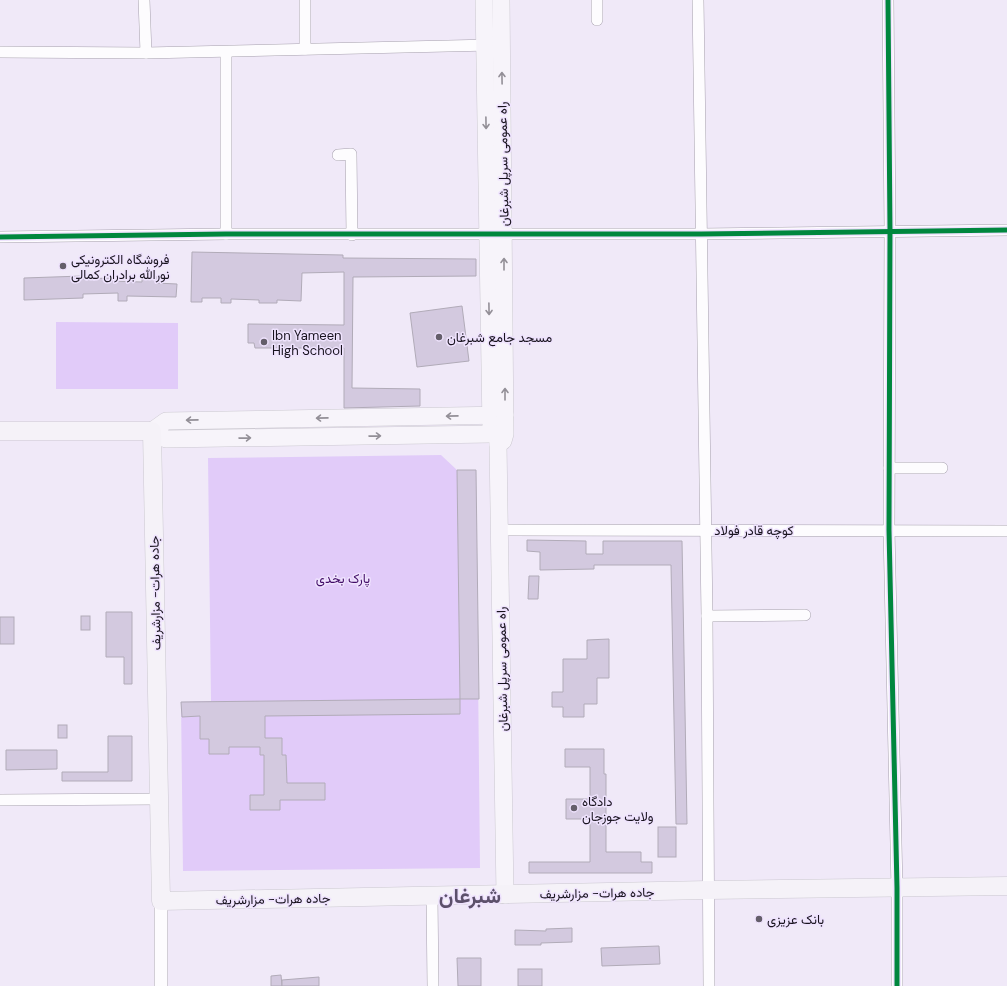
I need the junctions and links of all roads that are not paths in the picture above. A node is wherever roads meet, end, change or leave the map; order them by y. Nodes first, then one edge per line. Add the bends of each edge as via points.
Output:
1 (144, 0) edge
2 (305, 0) edge
3 (484, 0) edge
4 (501, 0) edge
5 (597, 0) edge
6 (698, 0) edge
7 (888, 0) edge
8 (597, 20) dead end
9 (493, 45) junction
10 (306, 49) junction
11 (0, 52) edge
12 (226, 52) junction
13 (146, 53) junction
14 (338, 155) dead end
15 (890, 230) junction
16 (1007, 230) edge
17 (495, 233) junction
18 (226, 234) junction
19 (352, 234) junction
20 (700, 234) junction
21 (0, 237) edge
22 (498, 416) junction
23 (0, 431) edge
24 (152, 431) junction
25 (495, 439) junction
26 (889, 468) junction
27 (942, 468) dead end
28 (500, 530) junction
29 (706, 530) junction
30 (889, 530) junction
31 (1007, 531) edge
32 (805, 615) dead end
33 (707, 616) junction
34 (159, 799) junction
35 (0, 800) edge
36 (1007, 886) edge
37 (897, 888) junction
38 (708, 890) junction
39 (505, 895) junction
40 (432, 896) junction
41 (161, 901) junction
42 (161, 986) edge
43 (433, 986) edge
44 (709, 986) edge
45 (898, 986) edge

1 - 13 street
2 - 10 street
3 - 9 main road, راه عمومی سرپل شبرغان
4 - 9 main road, راه عمومی سرپل شبرغان
5 - 8 street
6 - 20 street
7 - 15 street
9 - 10 street
9 - 17 main road, راه عمومی سرپل شبرغان
10 - 12 street
11 - 13 street
12 - 13 street
12 - 18 street
14 - 19 street via 350,154
15 - 16 street
15 - 20 street
15 - 26 street
17 - 19 street
17 - 20 street
17 - 22 main road, راه عمومی سرپل شبرغان
18 - 19 street
18 - 21 street
20 - 29 street
22 -> 24 main road via 166,420
22 - 25 main road, راه عمومی سرپل شبرغان
23 - 24 highway
24 -> 25 main road via 166,439
24 - 34 highway, جاده هرات- مزارشریف
25 - 28 main road, راه عمومی سرپل شبرغان
26 - 27 street
26 - 30 street
28 - 29 street, کوچه قادر فولاد
28 - 39 main road, راه عمومی سرپل شبرغان
29 - 30 street, کوچه قادر فولاد
29 - 33 street
30 - 31 street, کوچه قادر فولاد
30 - 37 street
32 - 33 street
33 - 38 street
34 - 35 street
34 - 41 highway, جاده هرات- مزارشریف
36 - 37 highway, جاده هرات- مزارشریف
37 - 38 highway, جاده هرات- مزارشریف
37 - 45 street
38 - 39 highway, جاده هرات- مزارشریف
38 - 44 street
39 - 40 highway, جاده هرات- مزارشریف
40 - 41 highway, جاده هرات- مزارشریف
40 - 43 street
41 - 42 street

